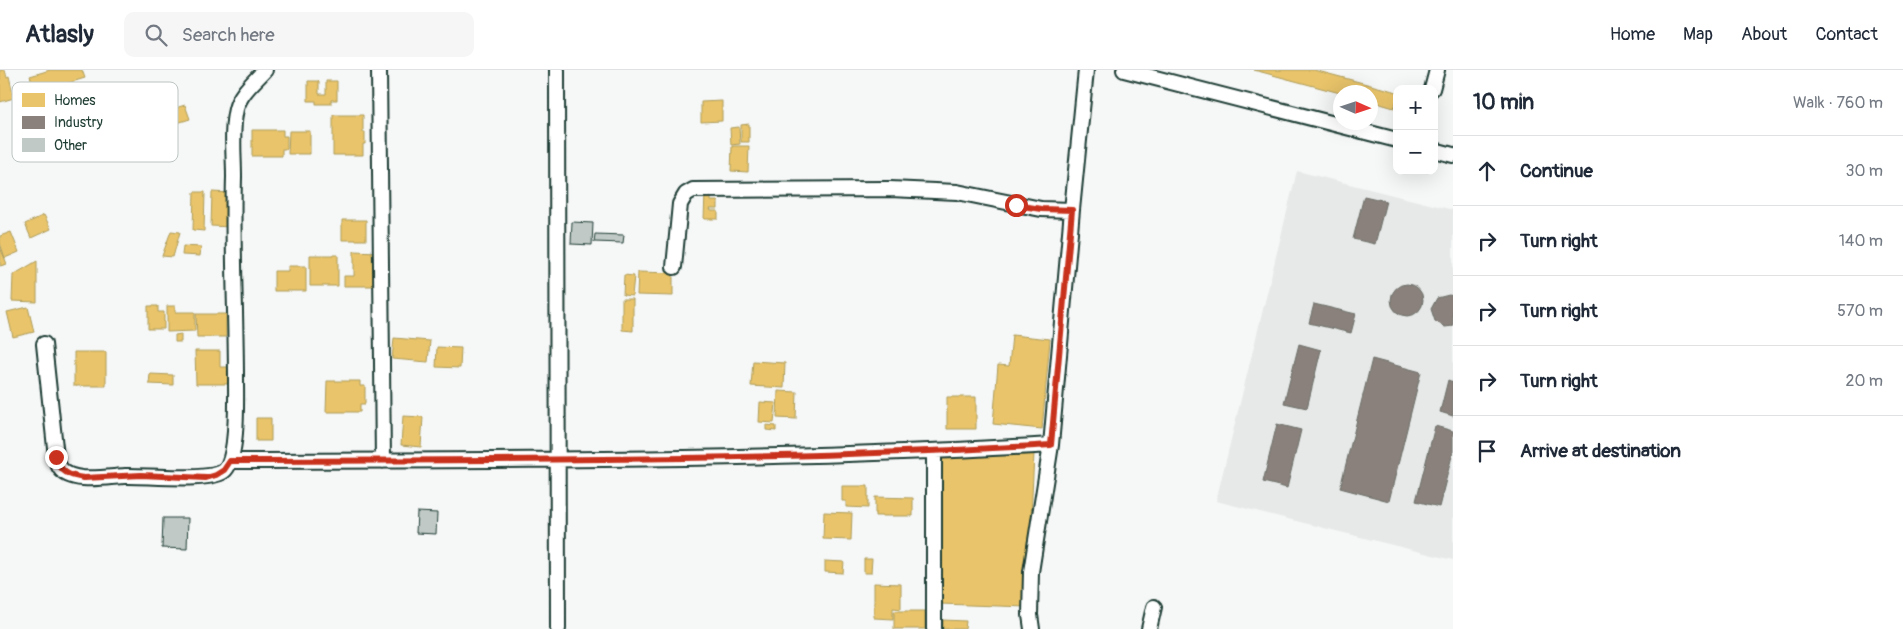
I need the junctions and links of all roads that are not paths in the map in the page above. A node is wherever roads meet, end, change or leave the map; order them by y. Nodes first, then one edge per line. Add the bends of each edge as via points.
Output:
1 (265, 70) edge
2 (379, 70) edge
3 (557, 70) edge
4 (1086, 70) edge
5 (1124, 70) edge
6 (1437, 70) edge
7 (1433, 85) edge
8 (1393, 139) edge
9 (1438, 151) edge
10 (1453, 156) edge
11 (1072, 210) junction
12 (674, 266) dead end
13 (44, 344) dead end
14 (1051, 445) junction
15 (934, 452) junction
16 (557, 460) junction
17 (230, 461) junction
18 (383, 461) junction
19 (1154, 607) dead end
20 (558, 629) edge
21 (934, 629) edge
22 (1032, 629) edge
23 (1149, 629) edge

1 - 17 street via 240,99 236,109 233,202 236,403
2 - 18 street
3 - 16 street
4 - 11 street
5 - 8 street
6 - 7 street
9 - 10 street
11 - 12 street via 1024,206 956,192 693,190 680,204
11 - 14 street
13 - 17 street via 56,457 59,467 66,473 84,478 141,475 206,478 224,470
14 - 15 street
14 - 22 street via 1031,572
15 - 16 street
15 - 21 street
16 - 18 street
16 - 20 street
17 - 18 street
19 - 23 street

